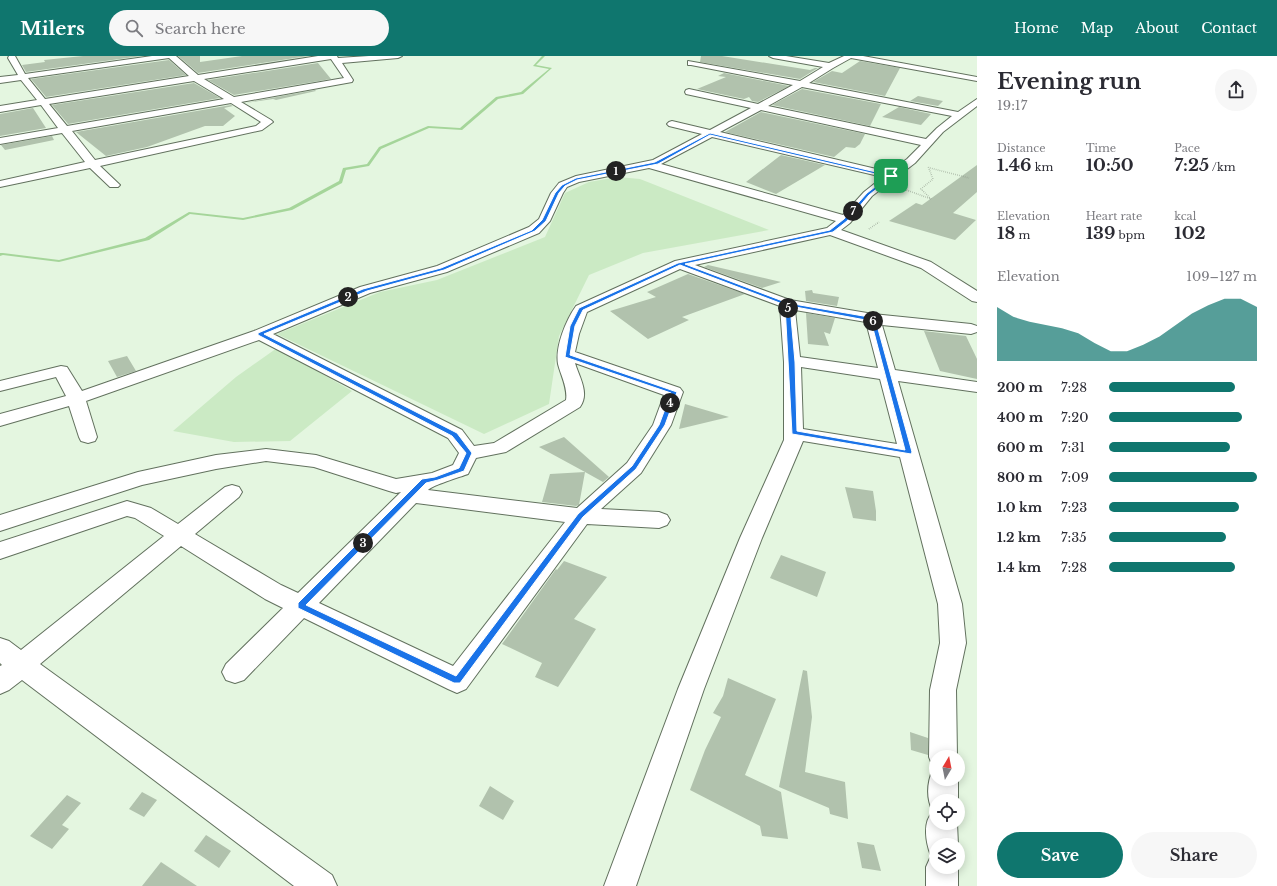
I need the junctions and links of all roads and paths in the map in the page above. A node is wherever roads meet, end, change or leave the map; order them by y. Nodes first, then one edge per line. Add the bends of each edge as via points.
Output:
1 (169, 56) edge
2 (398, 56) edge
3 (773, 56) edge
4 (23, 57) edge
5 (858, 57) edge
6 (334, 58) edge
7 (703, 58) dead end
8 (830, 66) junction
9 (23, 77) junction
10 (196, 78) junction
11 (977, 79) edge
12 (0, 80) edge
13 (800, 85) junction
14 (689, 92) dead end
15 (233, 100) junction
16 (43, 102) junction
17 (977, 102) edge
18 (758, 108) junction
19 (0, 109) edge
20 (960, 115) junction
21 (672, 124) dead end
22 (65, 130) junction
23 (710, 134) junction
24 (0, 141) edge
25 (928, 143) junction
26 (917, 154) junction
27 (648, 164) junction
28 (93, 165) junction
29 (930, 168) junction
30 (969, 178) dead end
31 (887, 179) junction
32 (0, 184) edge
33 (114, 185) dead end
34 (846, 220) junction
35 (831, 231) junction
36 (680, 264) junction
37 (977, 298) edge
38 (787, 304) junction
39 (873, 319) junction
40 (971, 329) dead end
41 (260, 334) junction
42 (567, 355) junction
43 (792, 361) junction
44 (888, 373) junction
45 (0, 386) edge
46 (977, 387) edge
47 (76, 398) junction
48 (0, 420) edge
49 (794, 433) junction
50 (88, 437) dead end
51 (909, 452) junction
52 (469, 453) junction
53 (417, 488) junction
54 (232, 492) dead end
55 (581, 516) junction
56 (659, 520) dead end
57 (0, 524) edge
58 (178, 535) junction
59 (0, 551) edge
60 (301, 606) junction
61 (7, 665) edge
62 (235, 672) dead end
63 (943, 750) edge
64 (942, 874) edge
65 (313, 884) edge
66 (620, 886) edge
67 (942, 886) edge

1 - 9 street
1 - 10 street
2 - 6 street
3 - 8 street
4 - 9 street via 9,58
5 - 8 street via 850,56
5 - 11 street
6 - 10 street
6 - 15 street via 349,80
7 - 13 street via 691,63
8 - 13 street
9 - 12 street
9 - 16 street
10 - 15 street
10 - 16 street
13 - 18 street
13 - 20 street
14 - 18 street
15 - 22 street
15 - 28 street via 268,122 259,128
16 - 19 street
16 - 22 street
17 - 20 street
18 - 23 street
18 - 25 street
20 - 25 street
21 - 23 street
22 - 24 street
22 - 28 street
23 - 27 street via 656,163
23 - 31 street
25 - 26 street
26 - 29 path
26 - 31 street
27 - 34 street
27 - 41 street via 576,179 563,185 544,221 534,230 442,269 365,290
28 - 32 street
28 - 33 street
29 - 30 path
29 - 31 path via 933,179 921,189 931,199
31 - 34 street via 868,194
34 - 35 street
35 - 36 street
35 - 37 street via 926,266
36 - 38 street
36 - 42 street via 581,309 573,326
38 - 39 street
38 - 43 street
39 - 40 street
39 - 44 street
41 - 47 street
41 - 52 street via 455,434
42 - 52 street via 566,360 576,395 574,403 499,448
42 - 55 street via 674,392 662,425 634,468
43 - 44 street
43 - 49 street
44 - 46 street
44 - 51 street
45 - 47 street via 61,371
47 - 48 street
47 - 50 street
49 - 51 street
49 - 66 street via 794,440 751,538 691,689
51 - 63 street via 950,604 953,643 943,690
52 - 53 street via 461,469
53 - 55 street
53 - 57 street via 396,486 316,460 266,455 216,462 138,479
53 - 60 street
54 - 58 street
55 - 56 street
55 - 60 street via 457,680
58 - 59 street via 143,514 127,508
58 - 60 street
58 - 61 street
60 - 62 street
61 - 65 street
64 - 67 street

